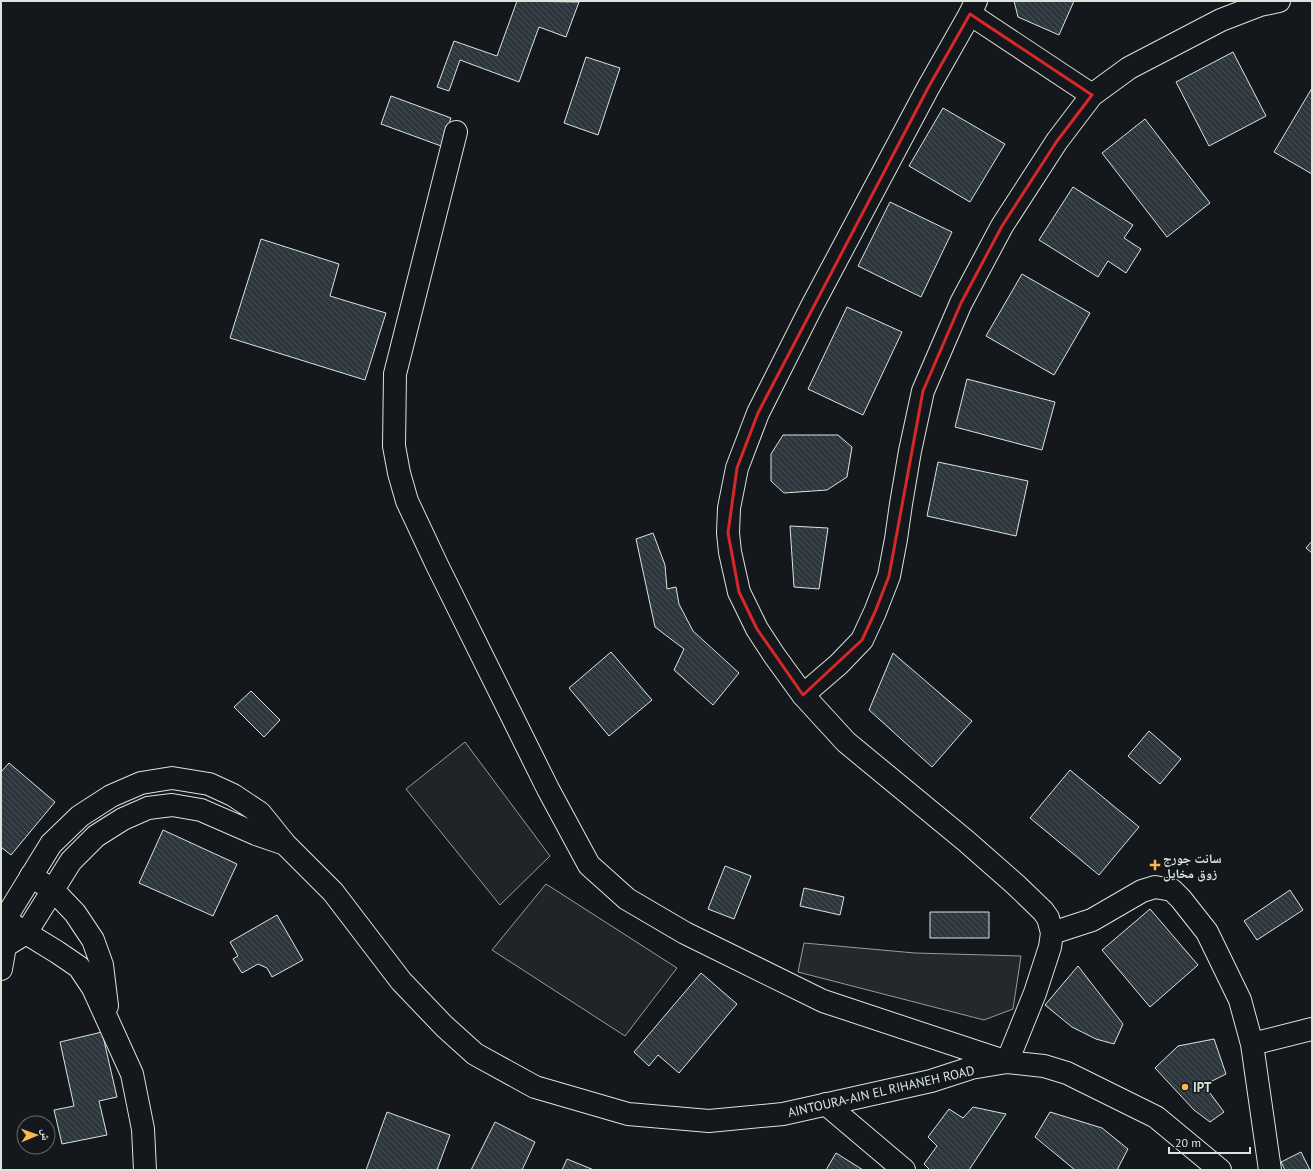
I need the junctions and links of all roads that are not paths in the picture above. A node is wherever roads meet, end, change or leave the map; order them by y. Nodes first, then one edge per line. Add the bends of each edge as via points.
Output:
1 (1279, 1) edge
2 (973, 7) edge
3 (1092, 95) junction
4 (456, 132) dead end
5 (803, 696) junction
6 (285, 844) junction
7 (31, 876) junction
8 (53, 890) junction
9 (5, 919) junction
10 (26, 933) junction
11 (1052, 933) junction
12 (5, 946) junction
13 (1, 969) edge
14 (108, 1021) junction
15 (1312, 1029) edge
16 (1252, 1044) junction
17 (1007, 1062) junction
18 (826, 1104) junction
19 (145, 1170) edge
20 (904, 1170) edge
21 (1220, 1170) edge
22 (1270, 1170) edge

1 - 3 street via 1260,5 1221,20 1128,68
2 - 3 street
2 - 5 street via 812,306 758,413 737,468 728,533 739,592 757,629
3 - 5 street via 1057,141 1002,226 962,303 923,391 889,576 862,640
4 - 17 street via 395,374 394,446 407,501 548,789 589,865 627,899 685,933 823,1001
5 - 11 street via 846,742 966,841 1031,899 1048,918
6 - 7 street, AINTOURA-AIN EL RIHANEH ROAD via 260,813 233,795 209,784 172,778 141,783 111,796 80,816 51,844
6 - 8 street, AINTOURA-AIN EL RIHANEH ROAD via 201,810 172,805 148,808 123,819 96,836 71,861
6 - 18 street, AINTOURA-AIN EL RIHANEH ROAD via 333,892 401,981 444,1026 475,1054 535,1087 628,1114 709,1121 783,1114
7 - 8 street
7 - 9 street, AINTOURA-AIN EL RIHANEH ROAD
8 - 10 street, AINTOURA-AIN EL RIHANEH ROAD
8 - 14 street via 75,914 93,940 102,965
9 - 10 street
9 - 12 street
10 - 12 street, AINTOURA-AIN EL RIHANEH ROAD
10 - 14 street via 79,967 93,988
11 - 16 street via 1092,920 1142,891 1155,887 1172,890 1207,932 1240,1000
11 - 17 street via 1035,993
12 - 13 street
14 - 19 street via 132,1074 143,1129
15 - 16 street
16 - 22 street
17 - 18 street, AINTOURA-AIN EL RIHANEH ROAD via 971,1068 930,1081
17 - 21 street via 1044,1066 1067,1073 1156,1117
18 - 20 street

